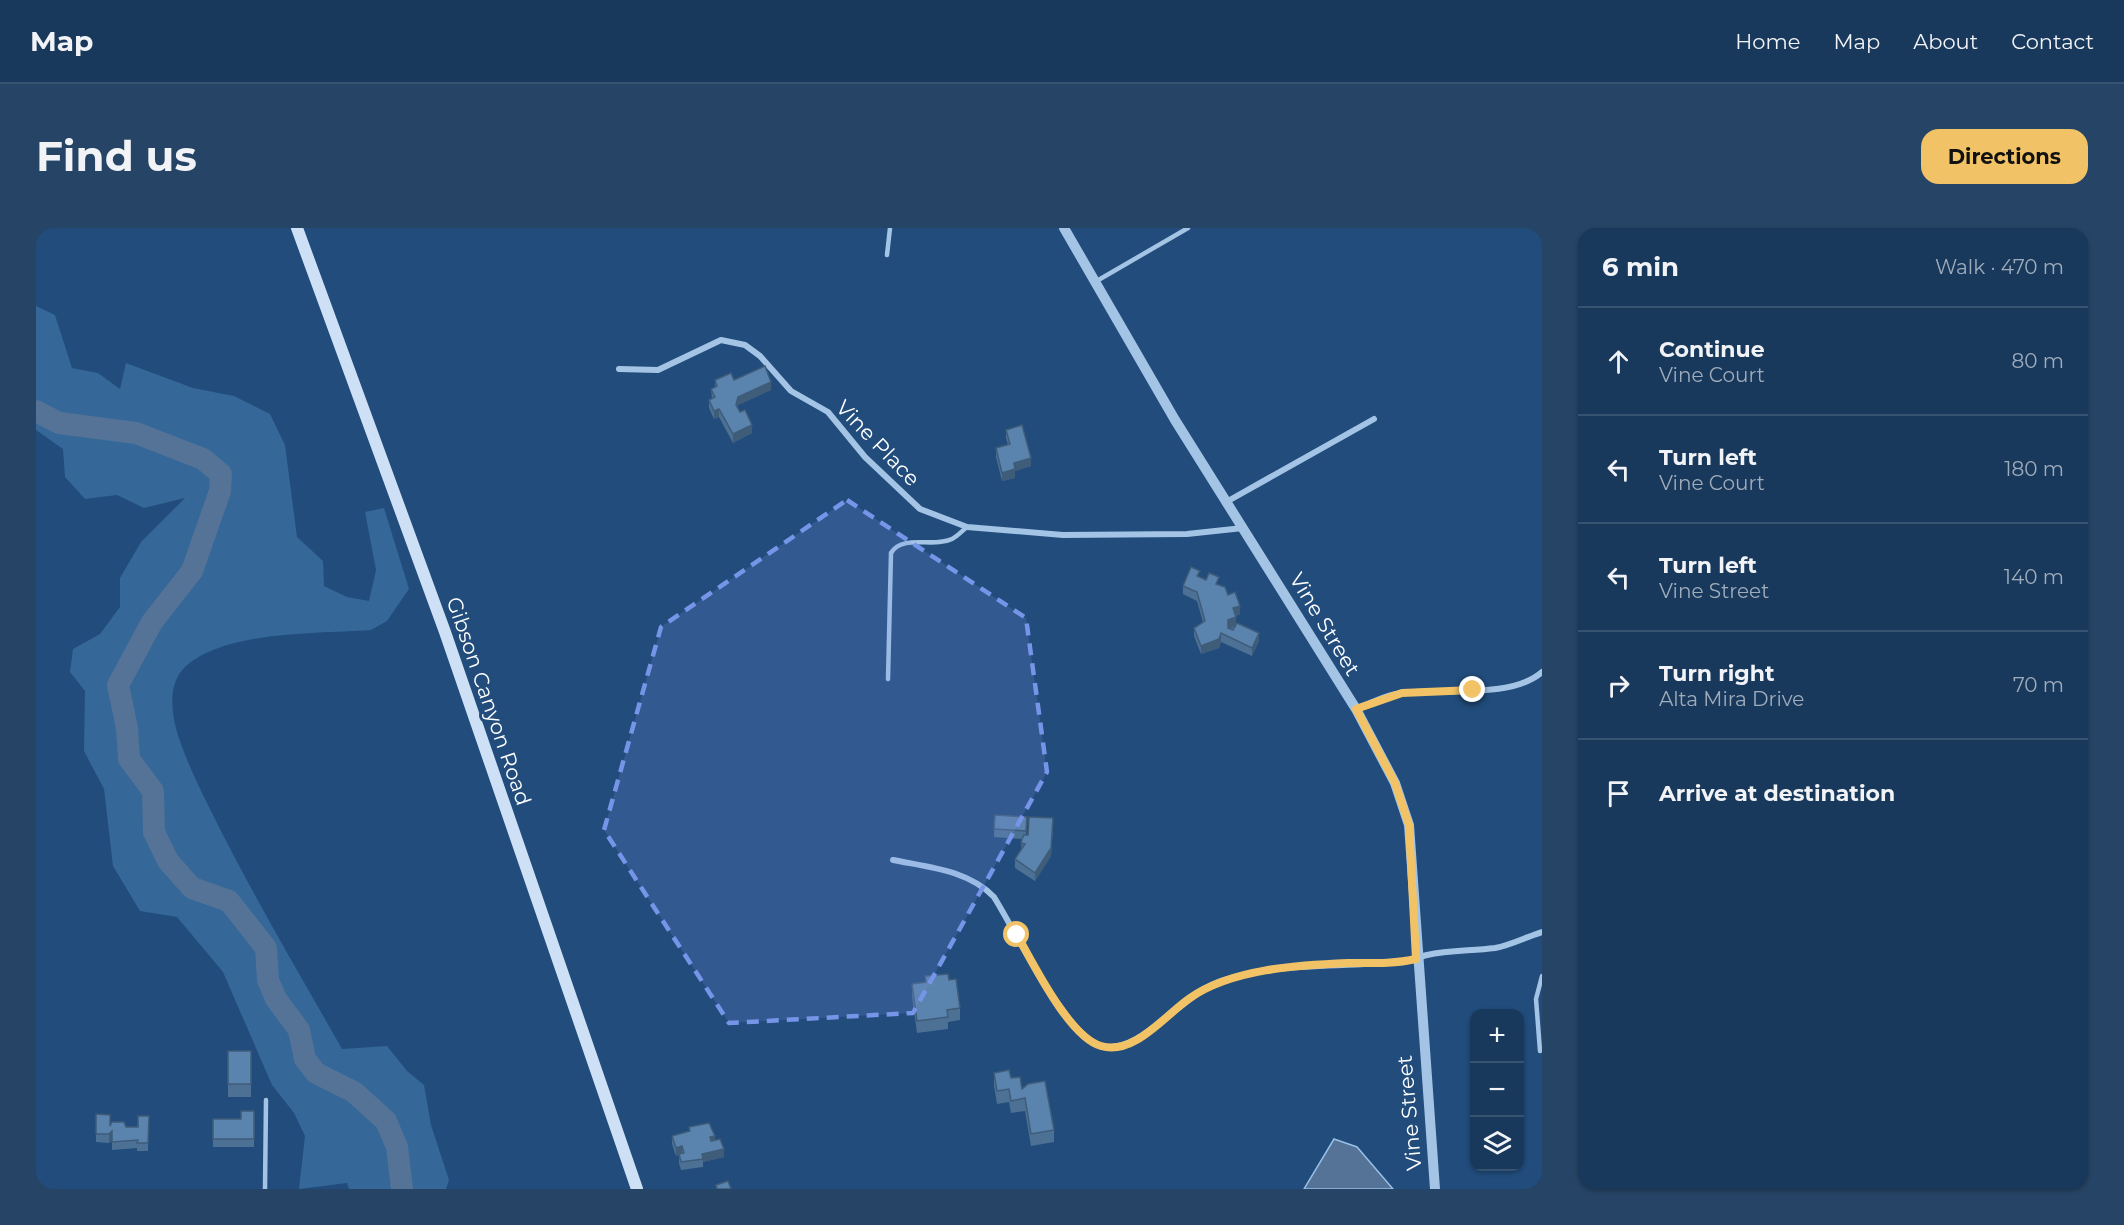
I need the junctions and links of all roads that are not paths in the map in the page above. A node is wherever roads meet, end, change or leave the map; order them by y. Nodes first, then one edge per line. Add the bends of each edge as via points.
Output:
1 (297, 228) edge
2 (890, 228) edge
3 (1064, 228) edge
4 (1188, 228) edge
5 (887, 255) dead end
6 (1095, 282) junction
7 (619, 369) dead end
8 (1374, 419) dead end
9 (1228, 501) junction
10 (967, 526) junction
11 (1245, 528) junction
12 (1542, 672) edge
13 (888, 679) dead end
14 (1356, 709) junction
15 (893, 860) dead end
16 (1542, 932) edge
17 (1416, 959) junction
18 (1542, 976) edge
19 (1540, 1051) dead end
20 (266, 1100) dead end
21 (265, 1189) edge
22 (637, 1189) edge
23 (1435, 1189) edge

1 - 22 main road, Gibson Canyon Road via 445,632
2 - 5 lane
3 - 6 street, Vine Street
4 - 6 lane
6 - 9 street, Vine Street via 1175,420
7 - 10 street, Vine Place via 658,369 721,340 745,345 791,391 828,412 865,457 920,509
8 - 9 street
9 - 11 street, Vine Street
10 - 11 street, Vine Place via 1063,535 1187,534
10 - 13 lane via 953,538 927,544 904,543 891,553
11 - 14 street, Vine Street
12 - 14 street via 1516,686 1402,693
14 - 17 street, Vine Street via 1395,783 1409,825
15 - 17 street via 965,877 984,887 994,897 1061,1011 1084,1037 1101,1046 1126,1045 1218,982 1331,964
16 - 17 street via 1503,946
17 - 23 street, Vine Street
18 - 19 lane via 1536,999
20 - 21 lane

